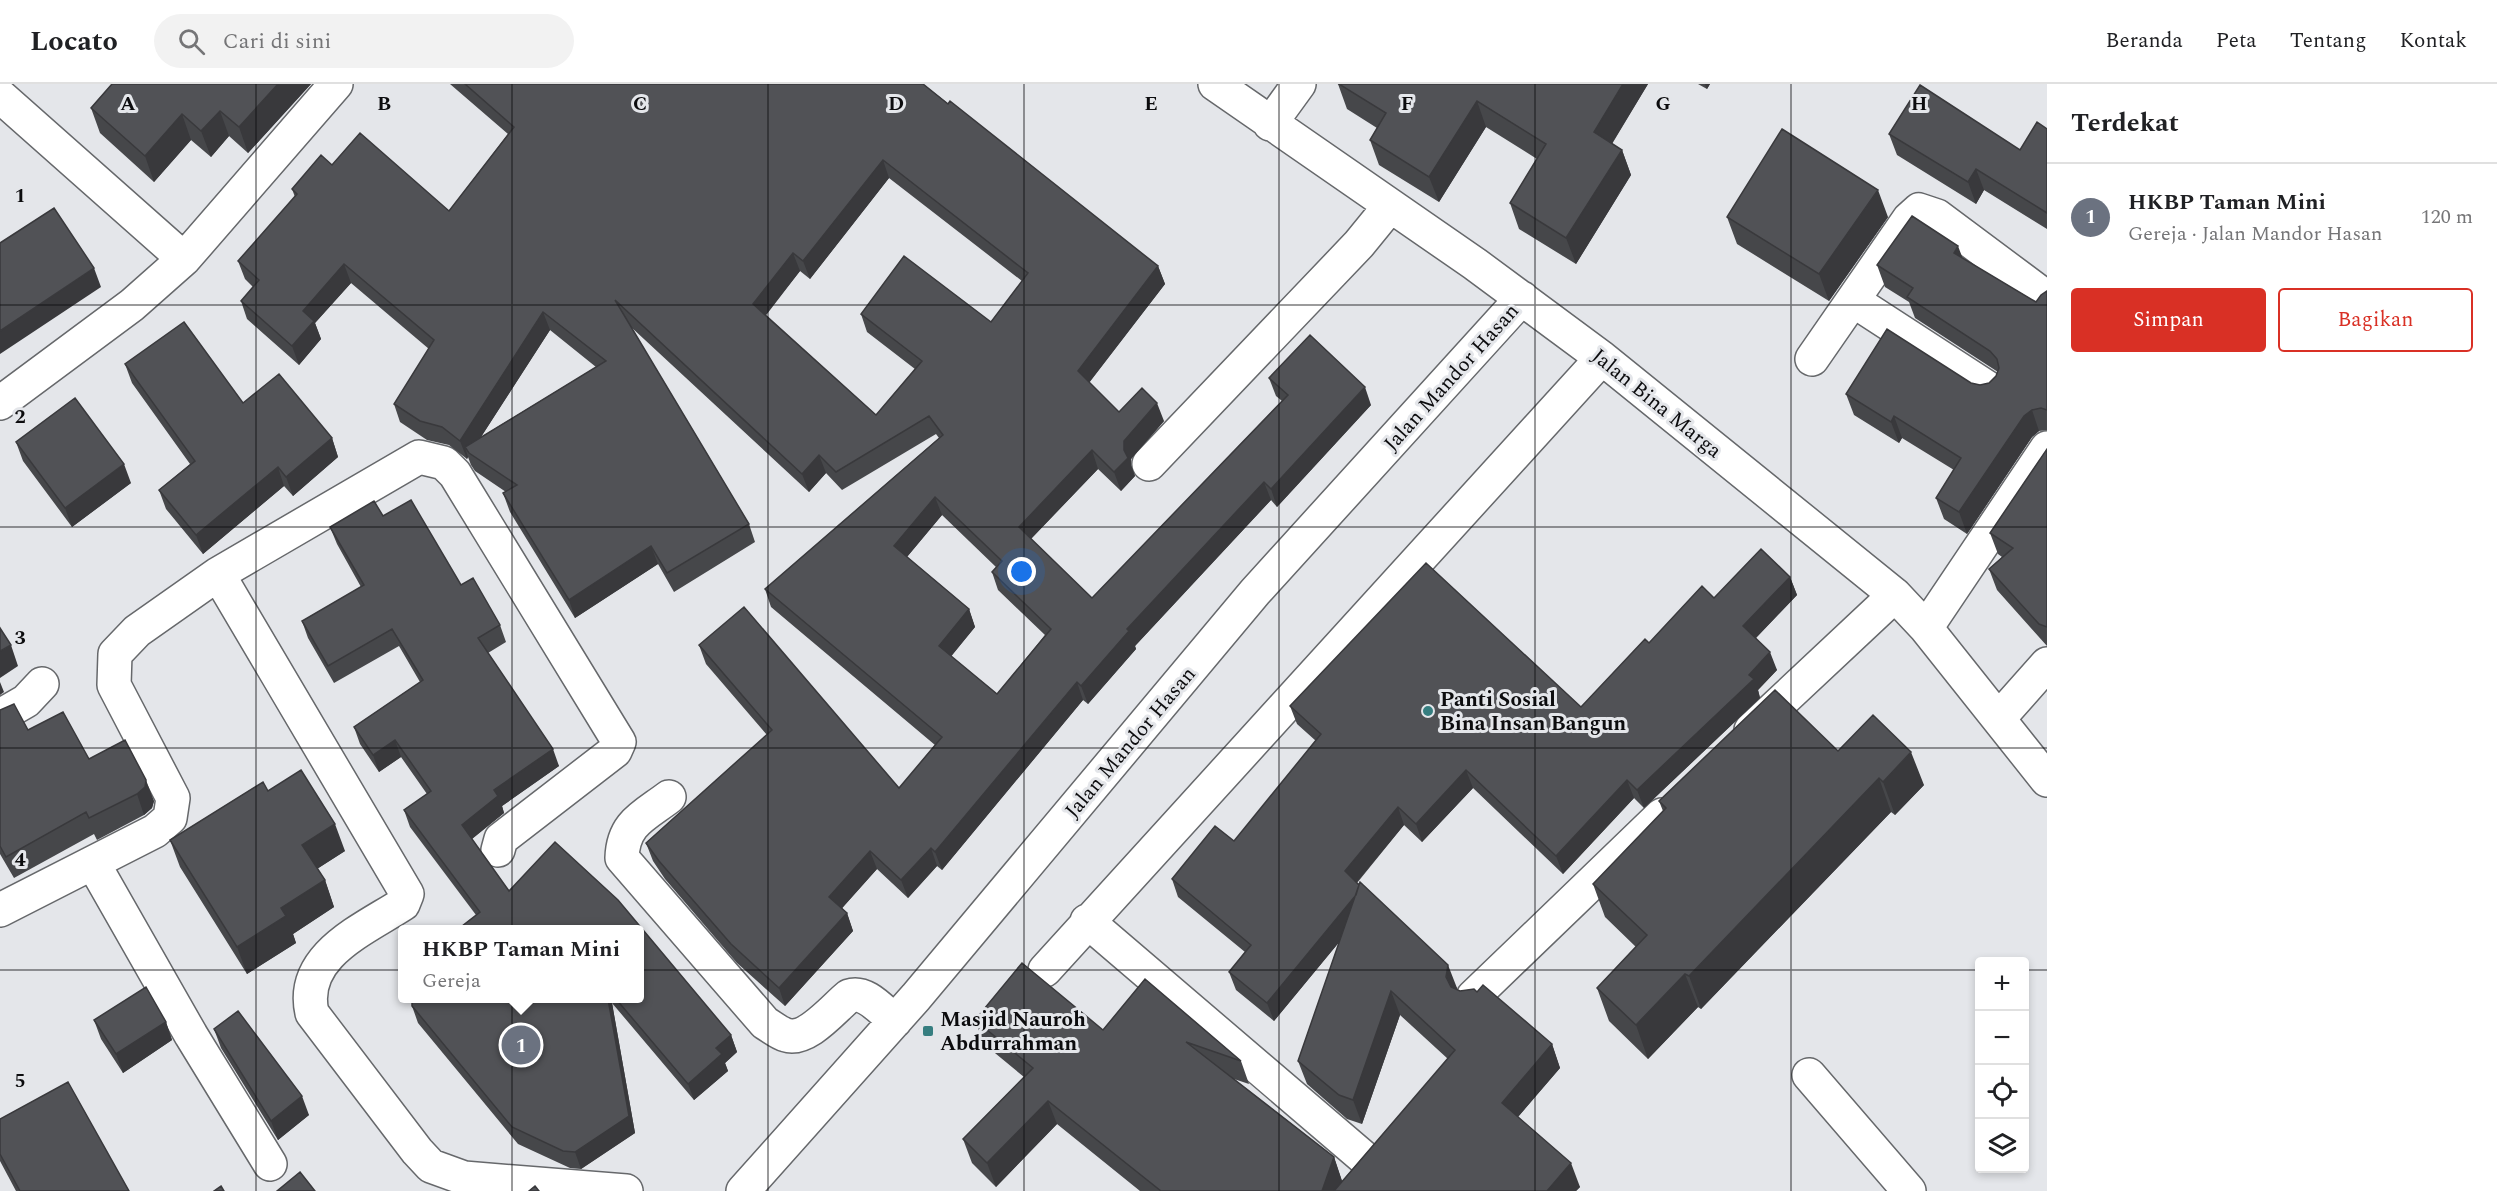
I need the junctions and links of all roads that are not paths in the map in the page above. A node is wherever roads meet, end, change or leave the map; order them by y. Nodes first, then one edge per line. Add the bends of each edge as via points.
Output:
1 (336, 84) edge
2 (1215, 84) edge
3 (1299, 84) edge
4 (0, 96) edge
5 (1270, 124) junction
6 (1390, 206) junction
7 (184, 259) junction
8 (1522, 298) junction
9 (2047, 298) edge
10 (1854, 301) junction
11 (1602, 358) junction
12 (1812, 359) dead end
13 (1988, 388) edge
14 (0, 403) edge
15 (2047, 448) edge
16 (1149, 464) dead end
17 (218, 574) junction
18 (1895, 595) junction
19 (1926, 628) junction
20 (2047, 664) edge
21 (42, 684) dead end
22 (0, 716) edge
23 (1999, 718) junction
24 (1730, 751) edge
25 (2047, 780) edge
26 (1687, 791) edge
27 (669, 797) dead end
28 (498, 850) dead end
29 (93, 863) junction
30 (0, 910) edge
31 (1087, 921) junction
32 (1045, 970) dead end
33 (1473, 997) edge
34 (895, 1021) junction
35 (1809, 1075) dead end
36 (1363, 1157) edge
37 (270, 1164) dead end
38 (626, 1191) edge
39 (743, 1191) edge
40 (1909, 1191) edge

1 - 7 street
2 - 5 street, Jalan Bina Marga
3 - 5 street
4 - 7 street
5 - 6 street, Jalan Bina Marga
6 - 8 street, Jalan Bina Marga
6 - 16 street via 1359,244
7 - 14 street via 132,305
8 - 11 street, Jalan Bina Marga
8 - 34 street, Jalan Mandor Hasan via 1255,592
9 - 10 street via 1937,216 1919,210
10 - 12 street
10 - 13 street
11 - 18 street, Jalan Bina Marga
11 - 31 street
15 - 19 street
17 - 28 street via 412,459 428,458 450,468 619,742 615,751 501,839
17 - 29 street via 137,631 115,654 114,685 173,798 170,818 155,831
17 - 38 street via 406,889 403,904 340,945 317,966 308,998 312,1013 431,1166 464,1178
18 - 19 street, Jalan Bina Marga
18 - 24 street
19 - 23 street, Jalan Bina Marga
20 - 23 street
21 - 22 street via 26,701
23 - 25 street, Jalan Bina Marga
26 - 33 street
27 - 34 street via 630,826 623,841 622,858 765,1023 786,1035 797,1036 855,994 863,995
29 - 30 street
29 - 37 street
31 - 32 street
31 - 36 street
34 - 39 street, Jalan Mandor Hasan
35 - 40 street

